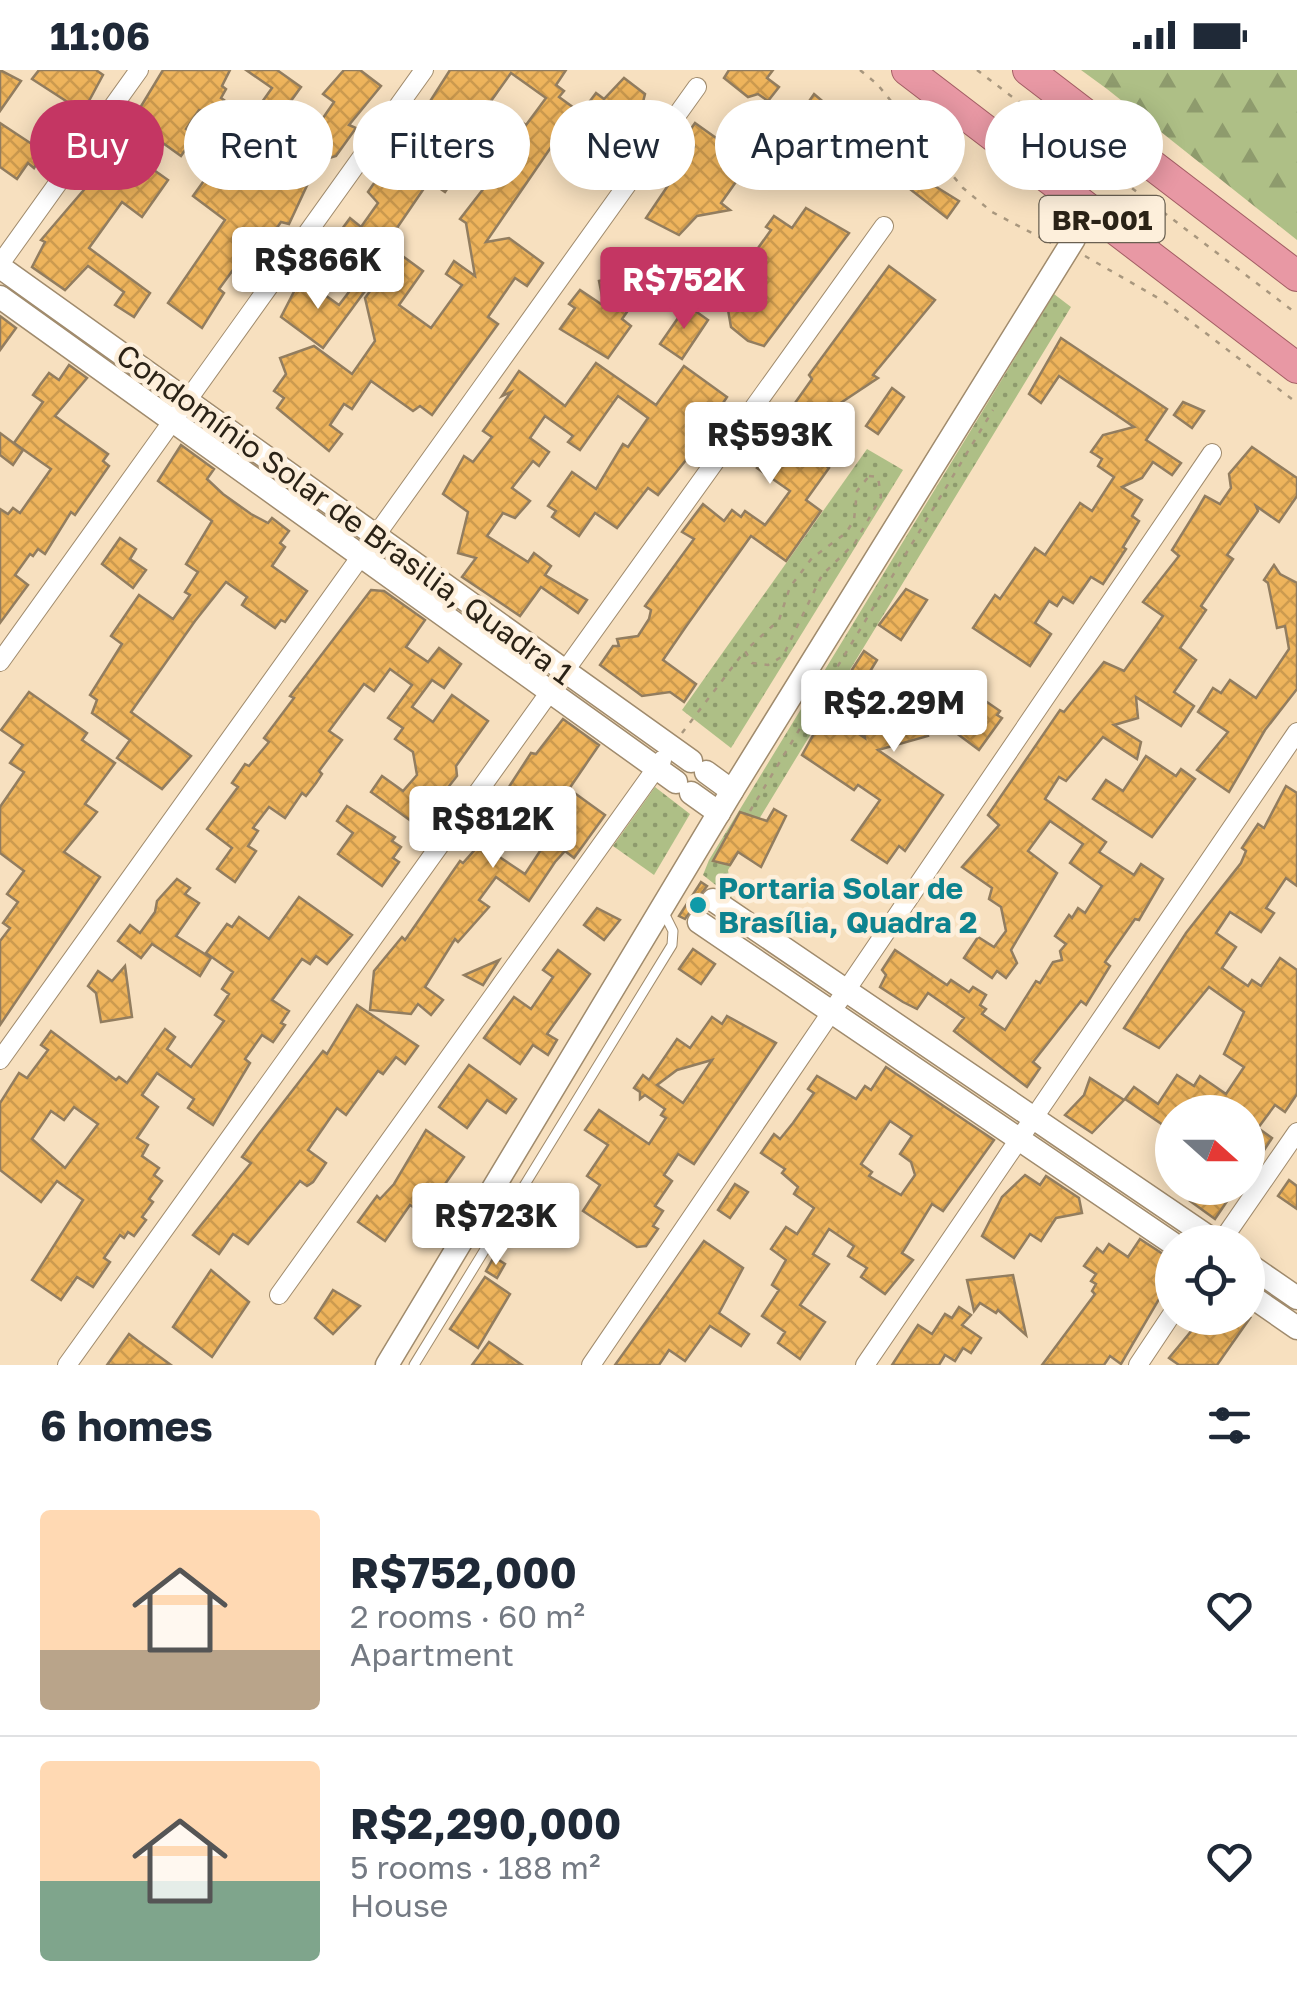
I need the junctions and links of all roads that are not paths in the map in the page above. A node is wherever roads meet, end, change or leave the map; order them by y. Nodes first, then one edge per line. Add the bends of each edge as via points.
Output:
1 (139, 70) edge
2 (424, 70) edge
3 (908, 70) edge
4 (1028, 70) edge
5 (697, 87) dead end
6 (1070, 194) junction
7 (1110, 224) junction
8 (884, 226) dead end
9 (1070, 245) junction
10 (0, 266) edge
11 (1297, 276) edge
12 (0, 298) edge
13 (1297, 368) edge
14 (187, 401) junction
15 (172, 421) junction
16 (1212, 453) dead end
17 (375, 536) junction
18 (361, 556) junction
19 (0, 662) edge
20 (565, 671) junction
21 (550, 692) junction
22 (1297, 732) edge
23 (694, 764) junction
24 (680, 784) junction
25 (732, 791) junction
26 (720, 812) junction
27 (704, 893) junction
28 (684, 914) junction
29 (846, 990) junction
30 (832, 1012) junction
31 (0, 1060) edge
32 (1034, 1118) junction
33 (1297, 1132) edge
34 (1019, 1140) junction
35 (1194, 1225) edge
36 (1231, 1225) edge
37 (1155, 1232) edge
38 (1265, 1276) edge
39 (279, 1295) dead end
40 (1297, 1298) edge
41 (1265, 1306) edge
42 (1297, 1328) edge
43 (1158, 1335) edge
44 (68, 1365) edge
45 (387, 1365) edge
46 (414, 1365) edge
47 (591, 1365) edge
48 (865, 1365) edge
49 (1138, 1365) edge

1 - 10 street
2 - 14 street
3 - 6 highway, BR-001
4 - 11 highway, BR-001
5 - 17 street
6 - 7 highway, BR-001
6 - 9 street
7 - 9 street
7 - 13 highway, BR-001
8 - 20 street
9 - 25 street
10 - 14 street, Condomínio Solar de Brasilia, Quadra 1
12 - 15 street, Condomínio Solar de Brasilia, Quadra 1
14 - 15 street
14 - 17 street, Condomínio Solar de Brasilia, Quadra 1
15 - 18 street, Condomínio Solar de Brasilia, Quadra 1
15 - 19 street
16 - 29 street
17 - 18 street
17 - 20 street, Condomínio Solar de Brasilia, Quadra 1
18 - 21 street, Condomínio Solar de Brasilia, Quadra 1
18 - 31 street
20 - 21 street
20 - 23 street, Condomínio Solar de Brasilia, Quadra 1
21 - 24 street, Condomínio Solar de Brasilia, Quadra 1
21 - 44 street
22 - 32 street
23 - 24 street
23 - 24 street
23 - 25 street, Condomínio Solar de Brasilia, Quadra 1
24 - 26 street, Condomínio Solar de Brasilia, Quadra 1
24 - 39 street
25 - 26 street
26 - 27 street
27 - 28 street
27 - 28 street
27 - 29 street
28 - 30 street
28 - 45 street
28 - 46 lane via 672,945
29 - 30 street
29 - 32 street
30 - 34 street
30 - 47 street
32 - 34 street
32 - 35 street
33 - 36 street
34 - 37 street
34 - 48 street
38 - 40 street
41 - 42 street
43 - 49 street

